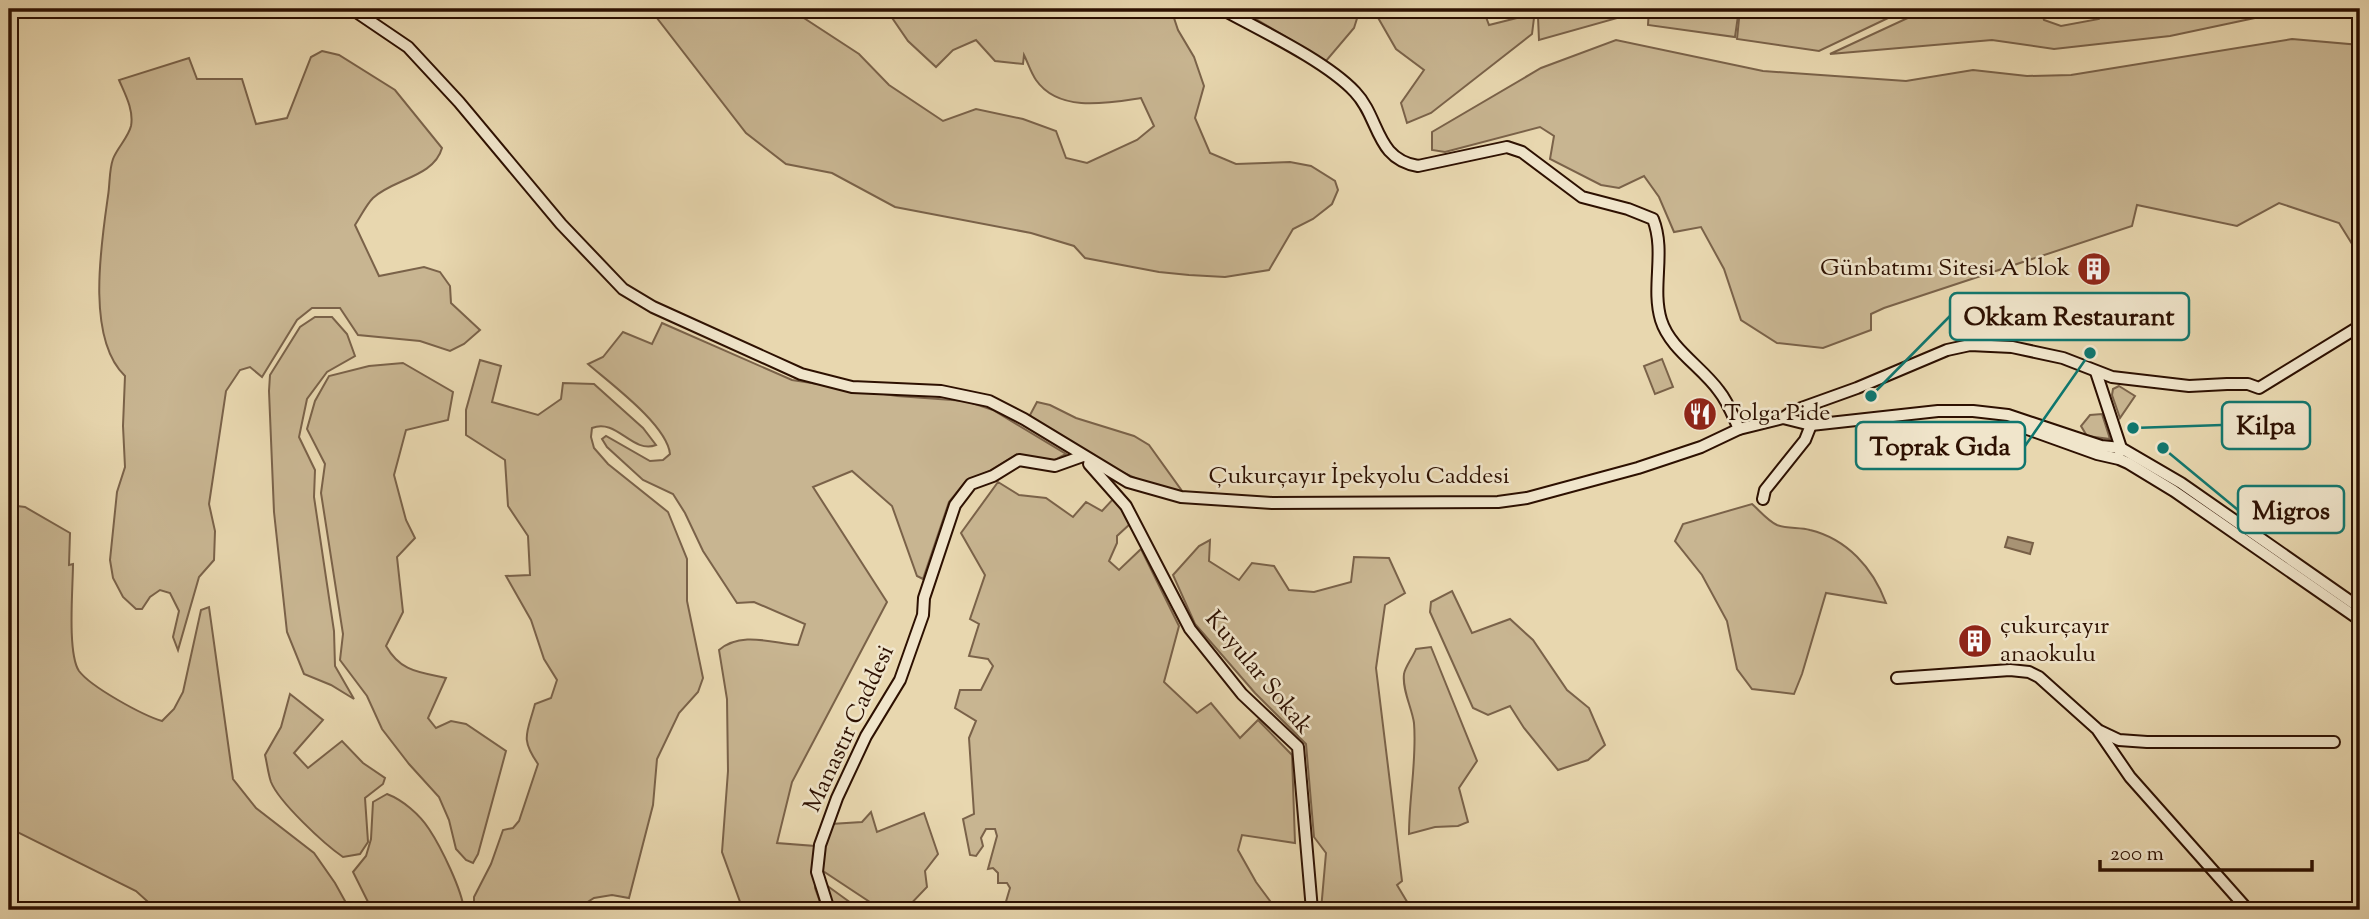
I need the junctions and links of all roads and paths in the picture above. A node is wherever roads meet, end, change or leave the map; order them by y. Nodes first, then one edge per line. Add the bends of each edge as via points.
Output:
1 (352, 9) edge
2 (1222, 9) edge
3 (2360, 326) edge
4 (2096, 372) junction
5 (1783, 418) junction
6 (1811, 425) junction
7 (1739, 429) junction
8 (2120, 453) junction
9 (1083, 456) junction
10 (1763, 499) dead end
11 (2360, 608) edge
12 (2360, 620) edge
13 (1897, 678) dead end
14 (2097, 729) junction
15 (2334, 742) dead end
16 (829, 910) edge
17 (1311, 910) edge
18 (2248, 910) edge

1 - 9 street, Çukurçayır İpekyolu Caddesi via 408,47 623,289 801,374 852,387 941,391 989,401
2 - 7 street via 1321,65 1355,92 1383,144 1405,164 1418,166 1507,147 1522,152 1582,197 1653,219 1659,235 1661,319 1667,333 1720,391
3 - 4 street via 2259,388 2248,384 2189,386
4 - 5 street via 2033,351 1970,345 1947,350
4 - 8 street
5 - 6 street, Çukurçayır İpekyolu Caddesi
5 - 7 street, Çukurçayır İpekyolu Caddesi
6 - 8 street, Çukurçayır İpekyolu Caddesi via 1973,411 2097,454
6 - 10 street
7 - 9 street, Çukurçayır İpekyolu Caddesi via 1638,468 1498,502 1272,503 1181,497 1128,482
8 - 11 street, Çukurçayır İpekyolu Caddesi via 2181,483
8 - 12 street, Çukurçayır İpekyolu Caddesi
9 - 16 street, Manastır Caddesi via 1055,466 1019,460 971,484 955,505 900,680 866,736 820,845 817,872
9 - 17 street, Kuyular Sokak via 1126,506 1190,629 1242,694 1298,747
13 - 14 street via 2029,672
14 - 15 street via 2119,740 2147,742
14 - 18 street via 2130,777

